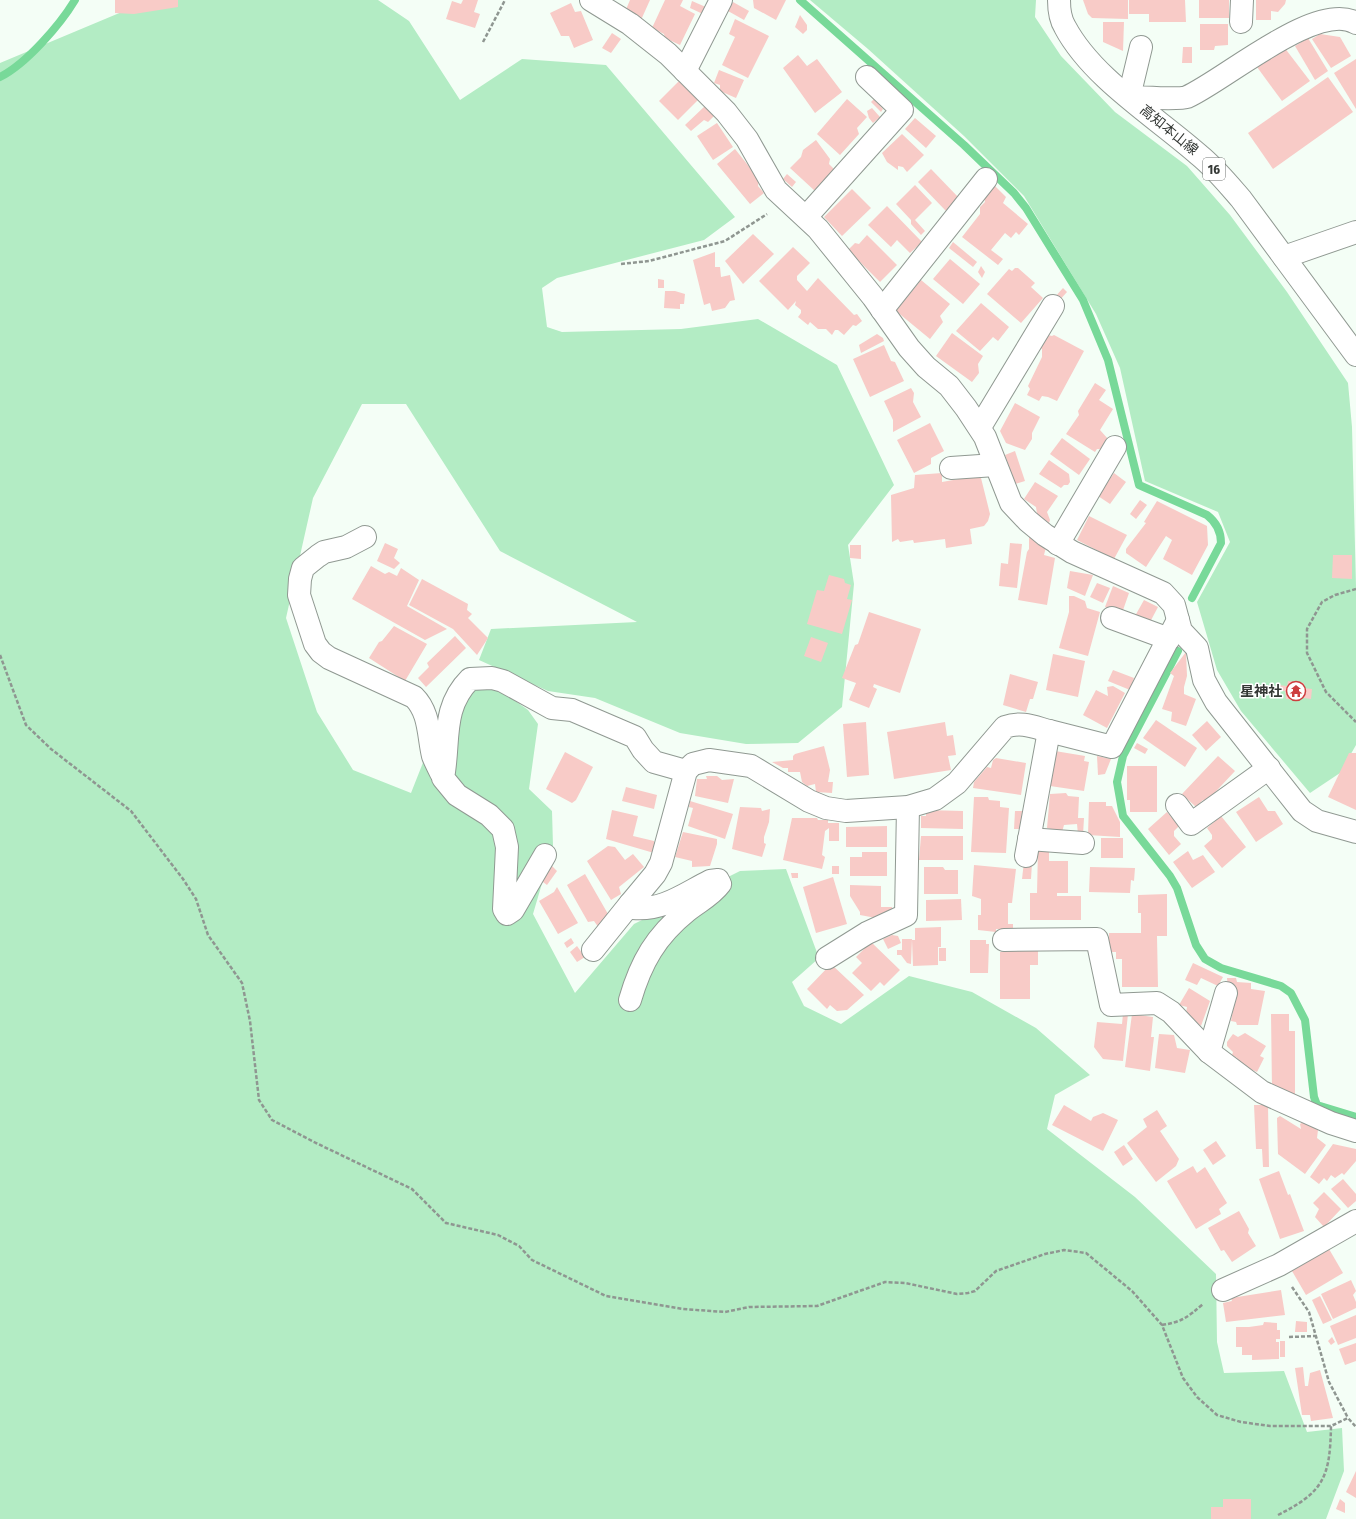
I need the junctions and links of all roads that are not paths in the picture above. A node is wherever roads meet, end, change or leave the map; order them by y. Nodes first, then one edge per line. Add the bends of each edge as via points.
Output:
1 (591, 0) edge
2 (721, 0) edge
3 (1059, 0) edge
4 (1242, 0) edge
5 (1354, 17) edge
6 (1242, 22) dead end
7 (1141, 47) dead end
8 (684, 71) junction
9 (867, 77) dead end
10 (1129, 97) junction
11 (986, 179) dead end
12 (806, 217) junction
13 (1356, 232) edge
14 (1284, 257) junction
15 (1053, 306) dead end
16 (882, 310) junction
17 (1356, 356) edge
18 (980, 427) junction
19 (1115, 447) dead end
20 (996, 465) junction
21 (951, 468) dead end
22 (365, 538) dead end
23 (1058, 544) junction
24 (1112, 618) dead end
25 (1174, 629) junction
26 (1050, 731) junction
27 (1269, 768) junction
28 (686, 772) junction
29 (443, 778) junction
30 (1177, 804) dead end
31 (908, 807) junction
32 (1356, 832) edge
33 (1083, 843) dead end
34 (545, 855) dead end
35 (630, 904) junction
36 (1004, 940) dead end
37 (593, 950) dead end
38 (827, 958) dead end
39 (1226, 993) dead end
40 (630, 1000) dead end
41 (1209, 1052) junction
42 (1356, 1131) edge
43 (1356, 1220) edge
44 (1223, 1290) road end

1 - 8 street via 630,24 668,54
2 - 8 street
3 - 10 street, 高知本山線 / 16 via 1064,26 1082,53
4 - 6 street
5 - 10 street via 1324,14 1300,22 1186,98
7 - 10 street
8 - 12 street via 726,112 747,139 776,190
9 - 12 street via 902,110
10 - 14 street, 高知本山線 / 16 via 1200,155 1220,175
11 - 16 street
12 - 16 street
13 - 14 street
14 - 17 street, 高知本山線 / 16
15 - 18 street
16 - 18 street via 909,348 926,367 949,386
18 - 20 street
19 - 23 street
20 - 21 street
20 - 23 street via 1011,502 1028,521
22 - 29 street via 346,547 324,552 309,562 303,568 299,595 315,644 321,652 414,697 421,704 434,757
23 - 25 street via 1163,593 1174,605
24 - 25 street
25 - 26 street via 1112,747
25 - 27 street via 1181,631 1197,648 1204,680 1216,702
26 - 31 street via 1023,724 1005,727 957,783 935,799
26 - 33 street via 1028,848
27 - 30 street via 1191,824
27 - 32 street via 1302,811 1317,821
28 - 29 street via 654,762 635,737 572,710 552,708 502,681 477,678 470,679 465,684 452,707 448,721
28 - 31 street via 693,764 709,760 751,766 809,801 826,808 846,811
28 - 35 street via 661,863
29 - 34 street via 457,795 489,815 503,829 507,847 504,909 507,914 513,910
31 - 38 street via 906,915 867,933
35 - 37 street
35 - 40 street via 633,908 647,909 663,906 710,881 720,882 717,888 686,912 655,942
36 - 41 street via 1097,939 1111,1005 1157,1003 1171,1012
39 - 41 street
41 - 42 street via 1262,1092 1331,1123
43 - 44 street via 1279,1265

